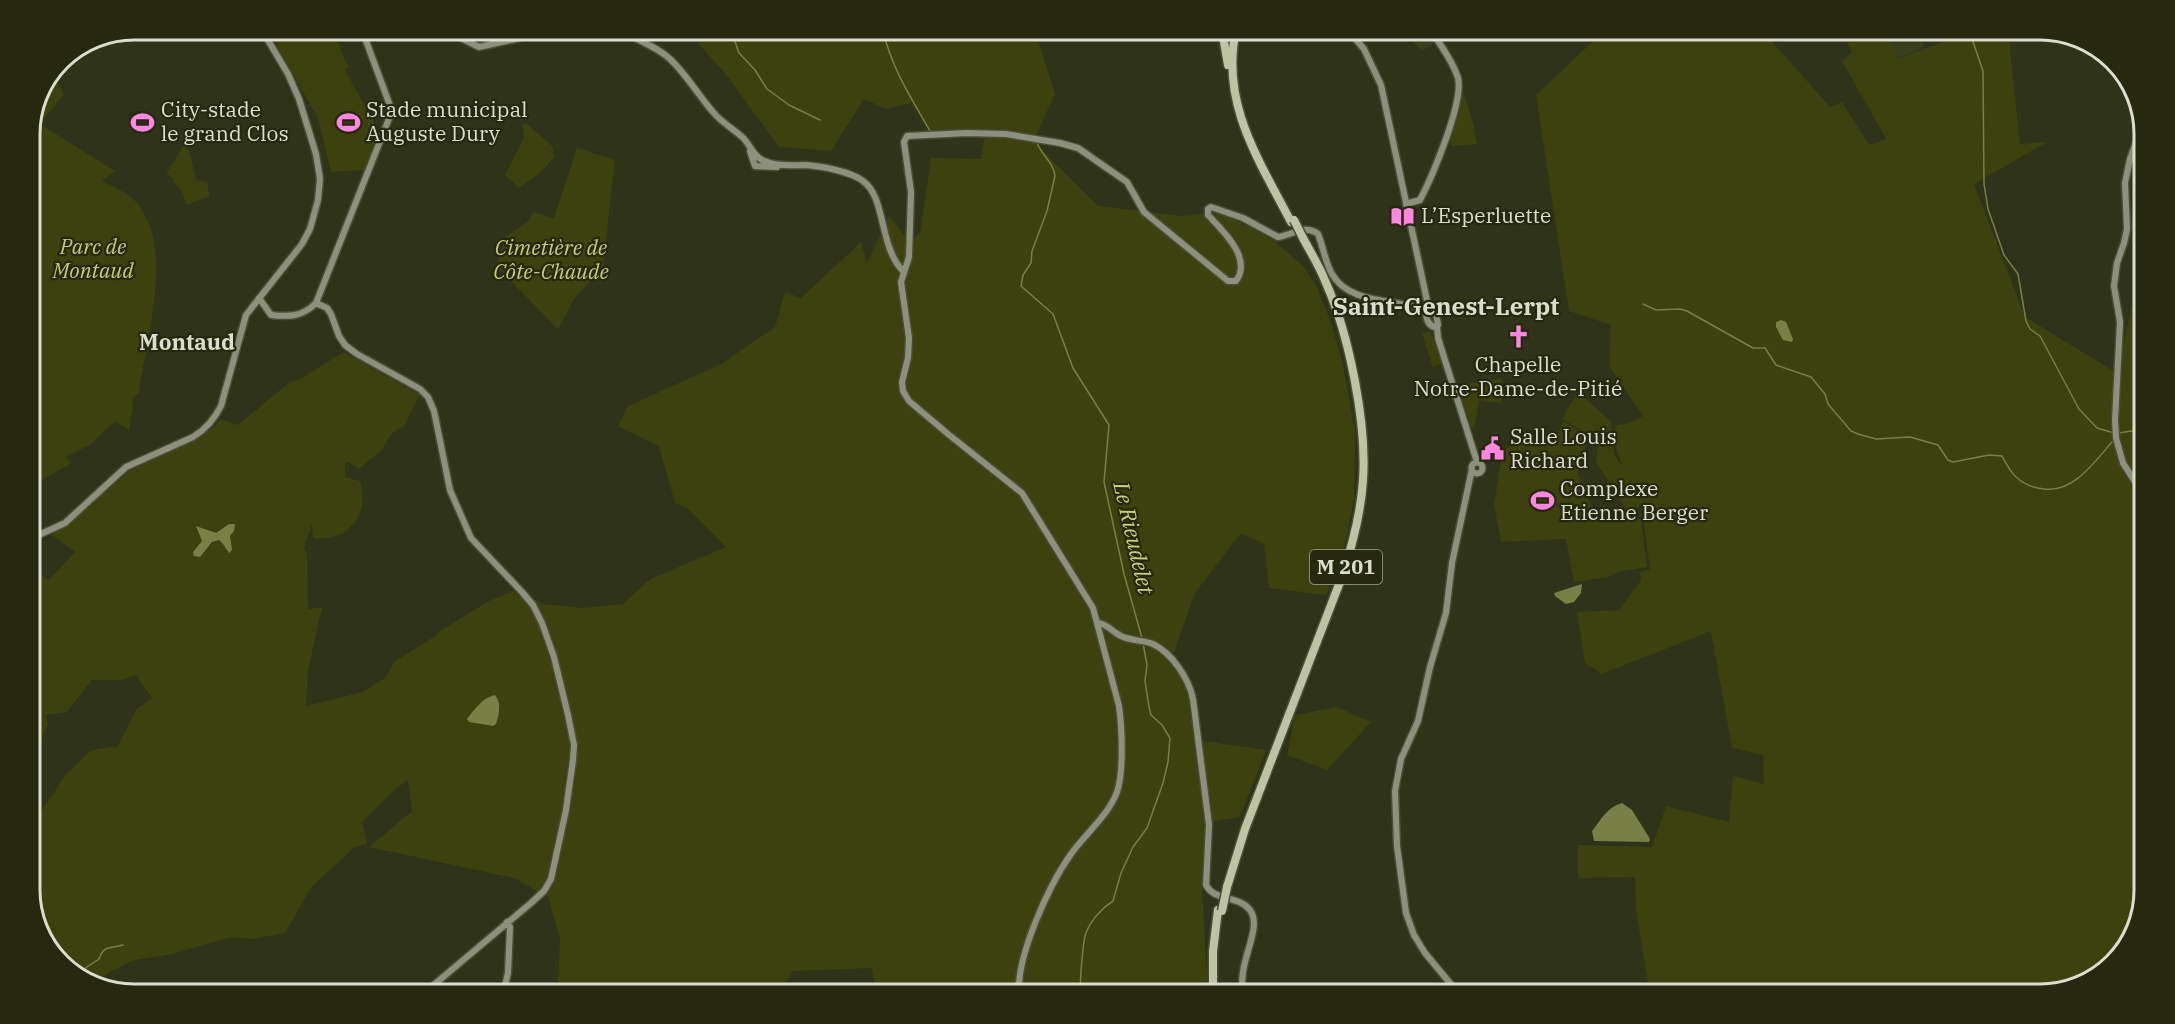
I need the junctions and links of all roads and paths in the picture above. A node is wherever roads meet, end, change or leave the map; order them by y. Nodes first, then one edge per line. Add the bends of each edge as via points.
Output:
1 (268, 40) edge
2 (365, 40) edge
3 (465, 40) edge
4 (510, 40) edge
5 (636, 40) edge
6 (1224, 40) edge
7 (1236, 40) edge
8 (1236, 40) edge
9 (1354, 40) edge
10 (1437, 40) edge
11 (1235, 100) junction
12 (2134, 149) edge
13 (1406, 204) junction
14 (1292, 221) junction
15 (903, 271) junction
16 (259, 298) junction
17 (316, 303) junction
18 (1429, 311) junction
19 (2134, 480) edge
20 (41, 534) edge
21 (1098, 623) junction
22 (507, 922) junction
23 (435, 984) edge
24 (505, 984) edge
25 (1018, 984) edge
26 (1215, 984) edge
27 (1242, 984) edge
28 (1451, 984) edge

1 - 16 street via 299,99 320,179 310,229
2 - 17 street via 392,111
3 - 4 street via 479,47
5 - 15 street via 671,60 711,109 760,159 784,166 812,166 864,181 877,204 888,248
6 - 11 highway
7 - 11 highway, M 201 via 1232,67
8 - 14 highway, M 201 via 1235,66 1242,110
9 - 13 street via 1370,60 1381,85
10 - 13 street via 1455,71 1458,97 1430,182 1420,201
11 - 14 highway, M 201 via 1245,131
12 - 19 street via 2125,183 2127,229 2114,286 2120,322 2116,434 2123,463
13 - 18 street
14 - 26 highway, M 201, bridge via 1326,283 1342,327 1362,432 1362,496 1343,574 1225,887
15 - 18 street via 909,257 911,208 904,142 907,136 1006,134 1078,148 1131,187 1144,212 1233,282 1239,278 1239,253 1209,215 1209,207 1243,218 1278,237 1307,228 1313,230 1318,234 1331,273 1342,285 1363,296
15 - 21 street via 901,289 909,338 902,382 905,395 1022,493 1089,599
16 - 17 street via 271,315 297,315
16 - 20 street via 246,315 221,406 203,431 126,467 65,522
17 - 22 street via 327,308 345,345 424,393 434,411 450,490 472,541 533,605 554,657 574,745 572,777 551,879 544,891
18 - 28 street via 1436,313 1439,321 1434,326 1475,467 1452,562 1446,613 1418,721 1401,759 1395,803 1406,913 1425,953
21 - 25 street via 1119,706 1119,784 1112,803 1070,855 1052,888 1023,954
21 - 27 street via 1118,635 1162,650 1184,675 1192,692 1209,825 1206,885 1214,894 1245,906 1255,924
22 - 23 street
22 - 24 street via 510,927

